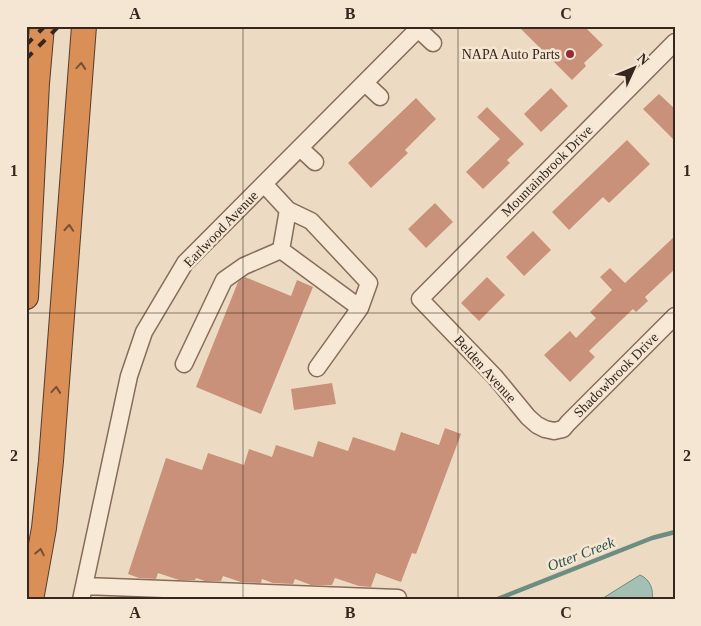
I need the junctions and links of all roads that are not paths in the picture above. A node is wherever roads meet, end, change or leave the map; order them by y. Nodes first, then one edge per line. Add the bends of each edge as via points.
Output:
1 (42, 26) edge
2 (84, 26) edge
3 (420, 28) edge
4 (675, 42) edge
5 (433, 43) dead end
6 (365, 83) junction
7 (380, 97) dead end
8 (300, 148) junction
9 (315, 162) dead end
10 (264, 184) junction
11 (288, 210) junction
12 (281, 250) junction
13 (26, 297) edge
14 (420, 299) joint
15 (360, 308) junction
16 (675, 316) edge
17 (184, 364) dead end
18 (317, 368) dead end
19 (554, 431) joint
20 (82, 593) edge
21 (398, 598) dead end
22 (30, 600) edge

1 - 13 highway via 36,84
22 -> 2 highway via 44,528 51,460
3 - 5 street
3 - 6 street, Earlwood Avenue
4 - 14 street, Mountainbrook Drive
6 - 7 street
6 - 8 street, Earlwood Avenue
8 - 9 street
8 - 10 street, Earlwood Avenue
10 - 11 street
10 - 20 street, Earlwood Avenue via 185,263 144,332 129,376
11 - 12 street
11 - 15 street via 311,221 369,283
12 - 15 street
12 - 17 street via 244,266 224,280
14 - 19 street, Belden Avenue via 495,377 528,417 537,425
15 - 18 street
16 - 19 street, Shadowbrook Drive via 563,429
20 - 21 street

